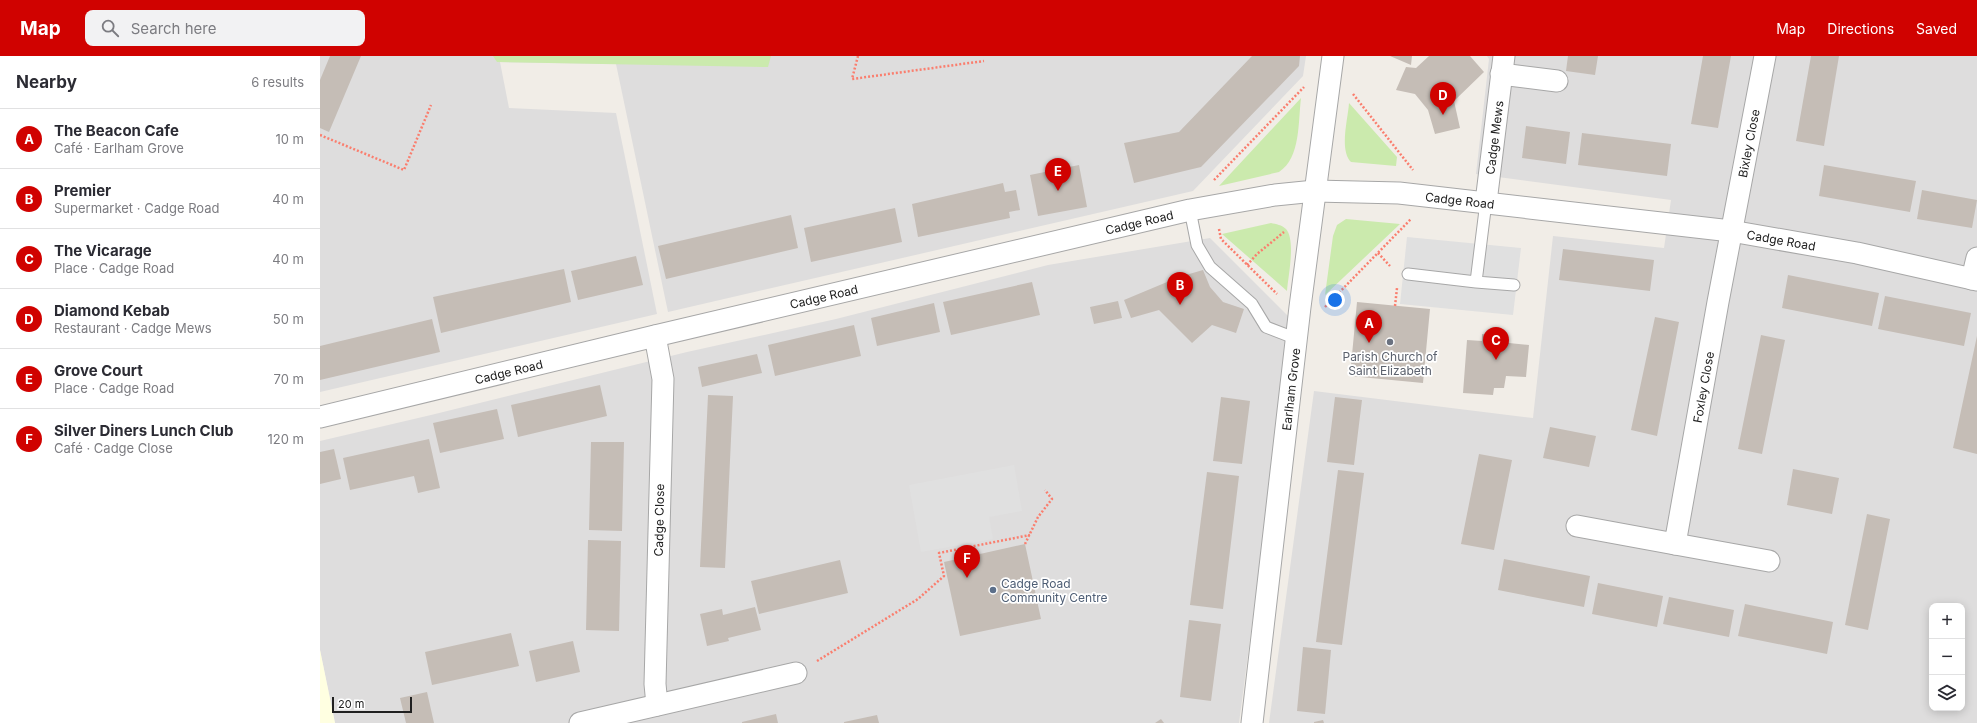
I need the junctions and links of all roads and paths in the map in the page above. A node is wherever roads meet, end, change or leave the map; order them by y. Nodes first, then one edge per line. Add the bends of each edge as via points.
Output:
1 (858, 56) edge
2 (1333, 56) edge
3 (1765, 56) edge
4 (984, 61) dead end
5 (1502, 65) edge
6 (1558, 80) dead end
7 (1309, 82) dead end
8 (1351, 92) dead end
9 (431, 105) dead end
10 (320, 135) edge
11 (1415, 172) dead end
12 (1214, 181) dead end
13 (1315, 191) junction
14 (1486, 202) junction
15 (1190, 210) junction
16 (1413, 217) dead end
17 (1218, 225) dead end
18 (1287, 230) dead end
19 (1731, 231) junction
20 (1977, 258) edge
21 (1248, 265) junction
22 (1408, 274) dead end
23 (1975, 280) edge
24 (1476, 282) junction
25 (1514, 285) dead end
26 (1279, 295) dead end
27 (1320, 308) dead end
28 (655, 336) junction
29 (1297, 339) junction
30 (320, 417) edge
31 (1045, 490) dead end
32 (1577, 526) dead end
33 (1030, 535) junction
34 (1025, 544) dead end
35 (1675, 544) junction
36 (1768, 561) dead end
37 (796, 673) joint
38 (657, 705) junction
39 (580, 723) edge
40 (1252, 723) edge

1 - 4 path via 852,79
2 - 13 street, Earlham Grove
3 - 19 street, Bixley Close
5 - 6 street, Cadge Mews
5 - 14 street, Cadge Mews
7 - 12 path
8 - 11 path
9 - 10 path via 404,170
13 - 14 street, Cadge Road via 1399,193
13 - 15 street, Cadge Road
13 - 29 street, Earlham Grove
14 - 19 street, Cadge Road
14 - 24 lane
15 - 28 street, Cadge Road
15 - 29 lane via 1197,245 1210,267 1252,304 1266,327
16 - 27 path via 1324,309
17 - 21 path via 1221,239
18 - 21 path via 1257,254
19 - 23 street, Cadge Road via 1857,253
19 - 35 street, Foxley Close
20 - 23 street, Cadge Road
21 - 26 path
22 - 24 lane
24 - 25 lane
28 - 30 street, Cadge Road
28 - 38 street, Cadge Close via 663,380 655,684
29 - 40 street, Earlham Grove
31 - 33 path via 1052,499 1038,517
32 - 35 street
33 - 34 path
33 - 37 path via 939,553 944,576 918,600
35 - 36 street
37 - 38 street
38 - 39 street

